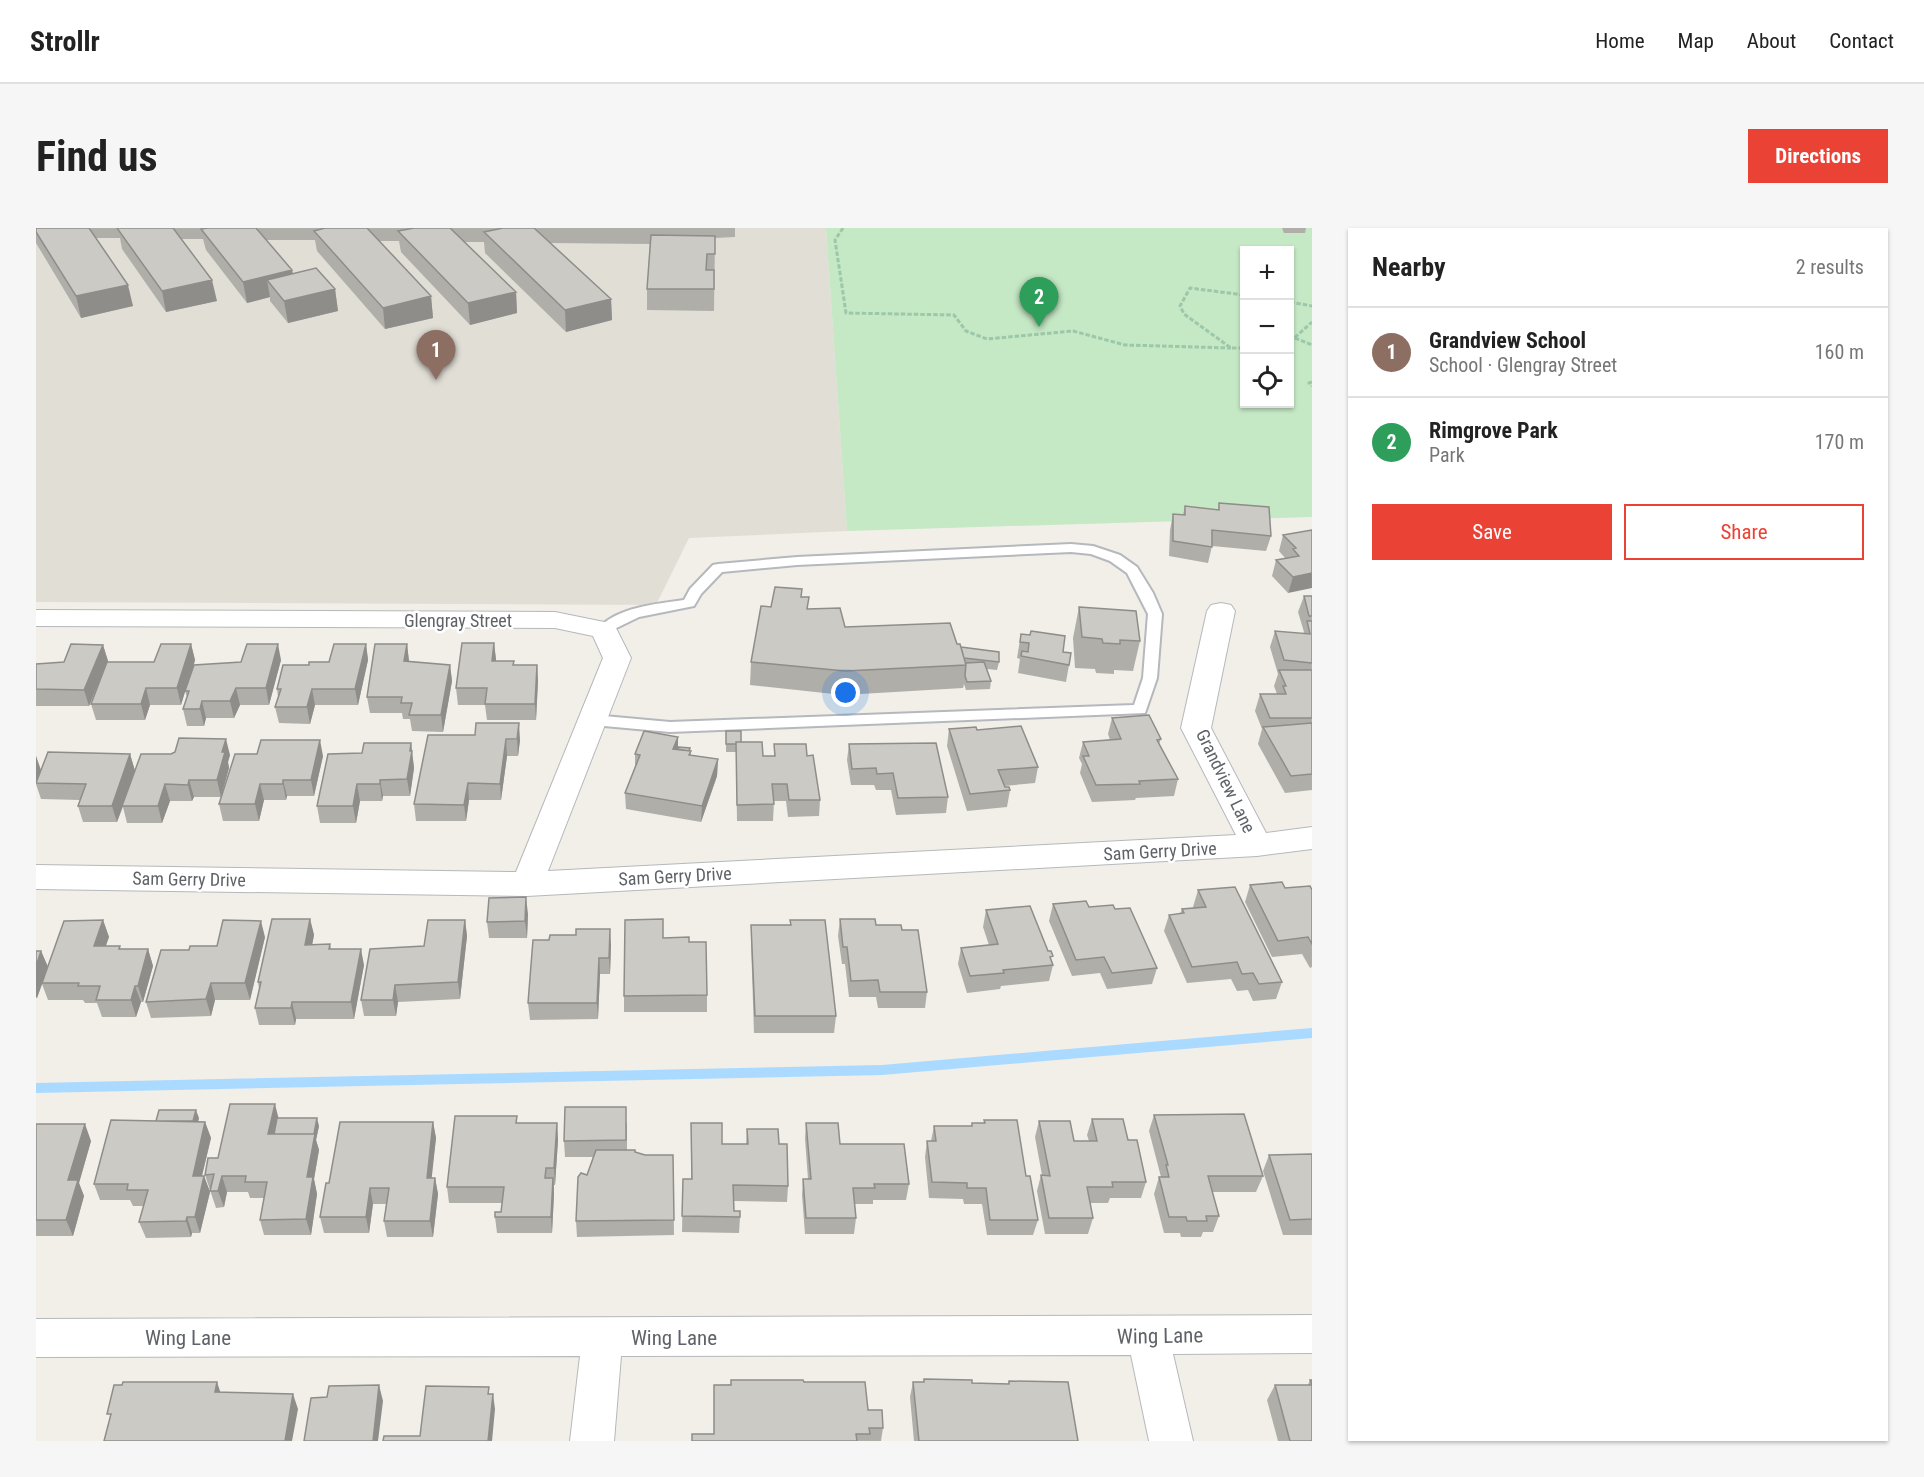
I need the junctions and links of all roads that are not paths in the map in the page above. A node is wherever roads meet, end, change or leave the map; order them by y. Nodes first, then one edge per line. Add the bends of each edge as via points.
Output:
1 (1221, 611) dead end
2 (36, 618) edge
3 (604, 630) junction
4 (593, 720) junction
5 (1312, 838) edge
6 (1257, 845) junction
7 (36, 877) edge
8 (526, 884) junction
9 (1312, 1334) edge
10 (1148, 1336) junction
11 (602, 1338) junction
12 (38, 1344) edge
13 (592, 1441) edge
14 (1171, 1441) edge

1 - 6 street, Grandview Lane via 1196,728
2 - 3 street, Glengray Street via 555,620
3 - 4 street via 617,658
3 - 4 lane via 637,612 689,603 718,568 1071,548 1094,550 1132,570 1155,614 1150,678 1140,710 670,727
4 - 8 street
5 - 6 street, Sam Gerry Drive
6 - 8 street, Sam Gerry Drive
7 - 8 street, Sam Gerry Drive
9 - 10 street, Wing Lane
10 - 11 street, Wing Lane
10 - 14 street
11 - 12 street, Wing Lane
11 - 13 street

